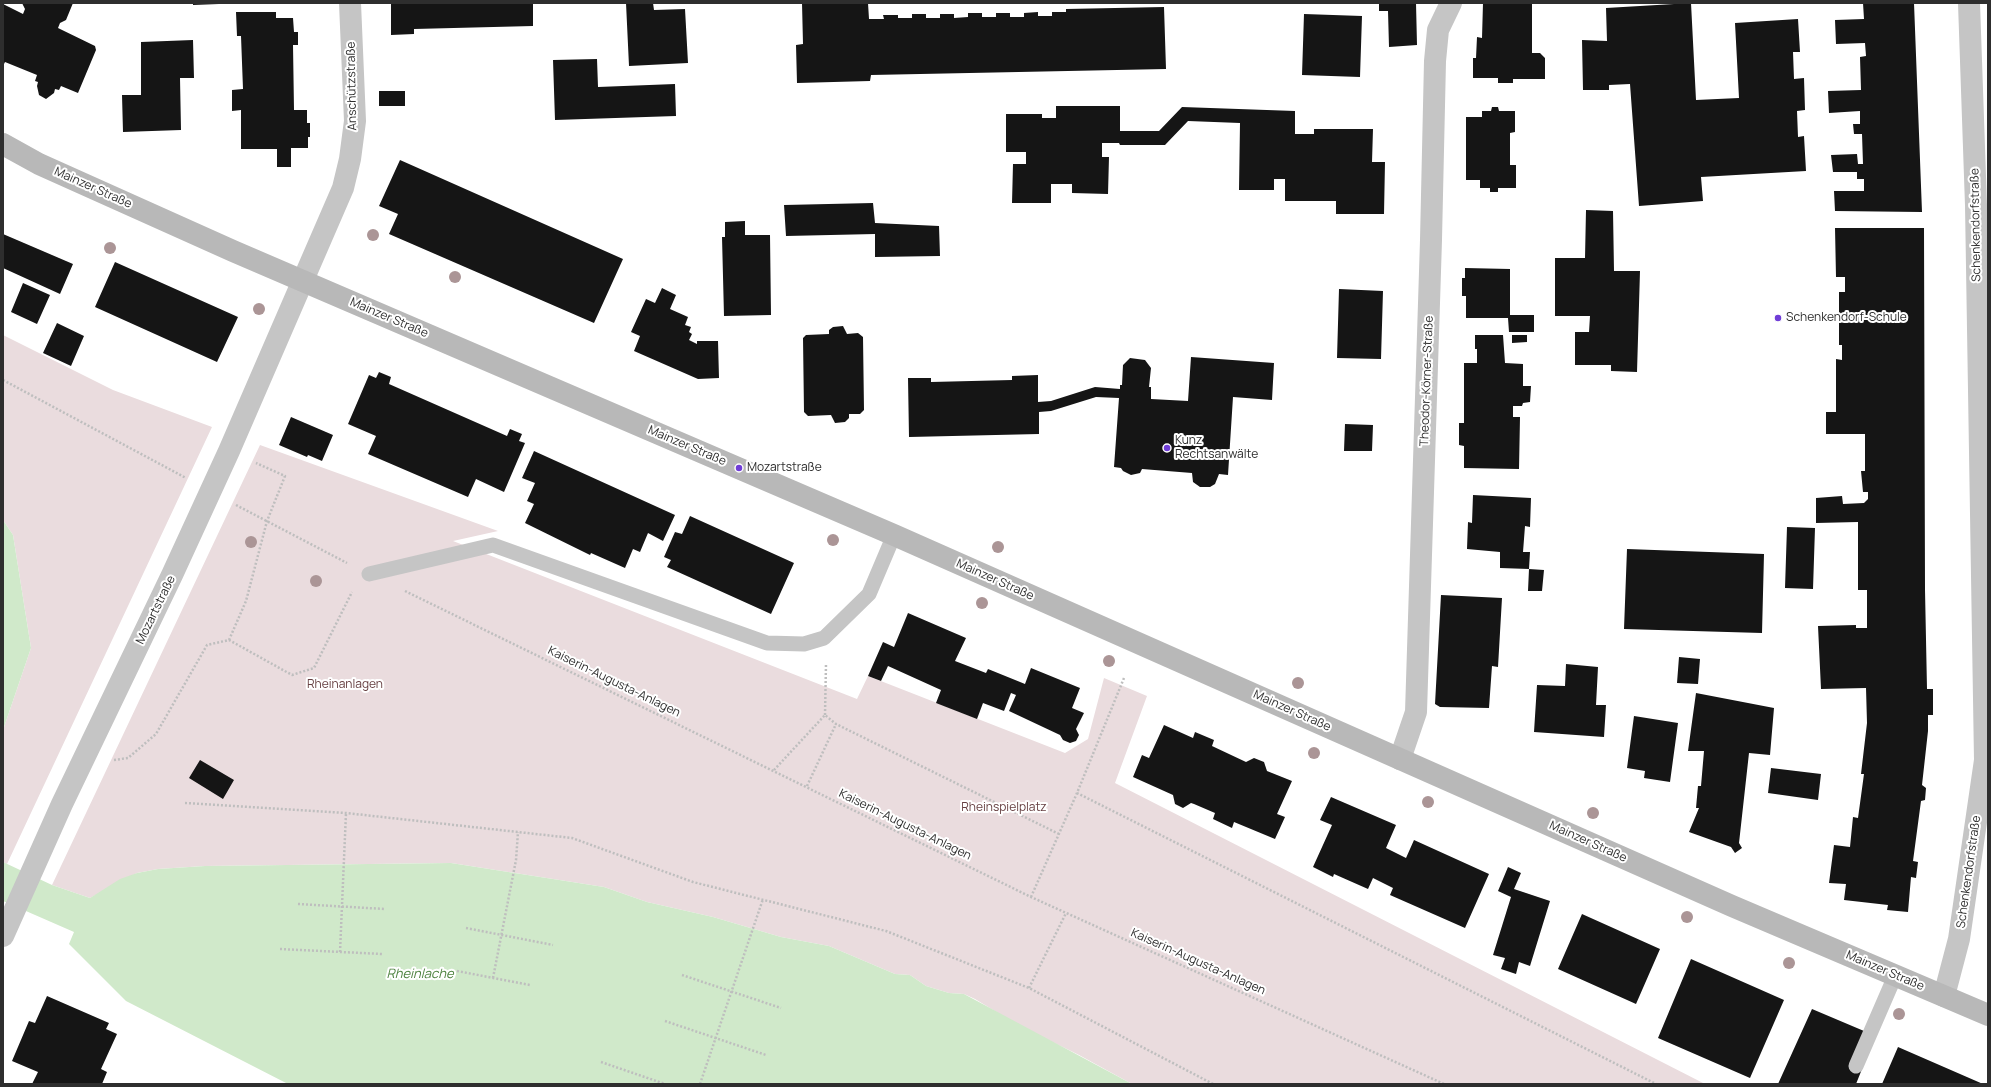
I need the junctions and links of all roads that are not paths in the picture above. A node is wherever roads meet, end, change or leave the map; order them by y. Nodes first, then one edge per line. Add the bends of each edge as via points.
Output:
1 (350, 3) edge
2 (1451, 3) edge
3 (1969, 3) edge
4 (3, 144) edge
5 (303, 280) junction
6 (894, 535) junction
7 (366, 572) road end
8 (1400, 759) junction
9 (1986, 760) edge
10 (3, 936) edge
11 (1895, 976) junction
12 (1944, 996) junction
13 (1988, 1014) edge
14 (1856, 1066) dead end

1 - 5 street, Anschützstraße via 355,121 350,159 343,188
2 - 8 street, Theodor-Körner-Straße via 1438,30 1435,61 1416,712
3 - 9 street, Schenkendorfstraße via 1976,205
4 - 5 street, Mainzer Straße via 39,164
5 - 6 street, Mainzer Straße
5 - 10 street, Mozartstraße via 229,452 62,804
6 - 7 lane via 869,594 824,638 804,644 767,643 493,545
6 - 8 street, Mainzer Straße
8 - 11 street, Mainzer Straße
9 - 12 street, Schenkendorfstraße via 1959,939
11 - 12 street, Mainzer Straße
11 - 14 lane
12 - 13 street, Mainzer Straße

